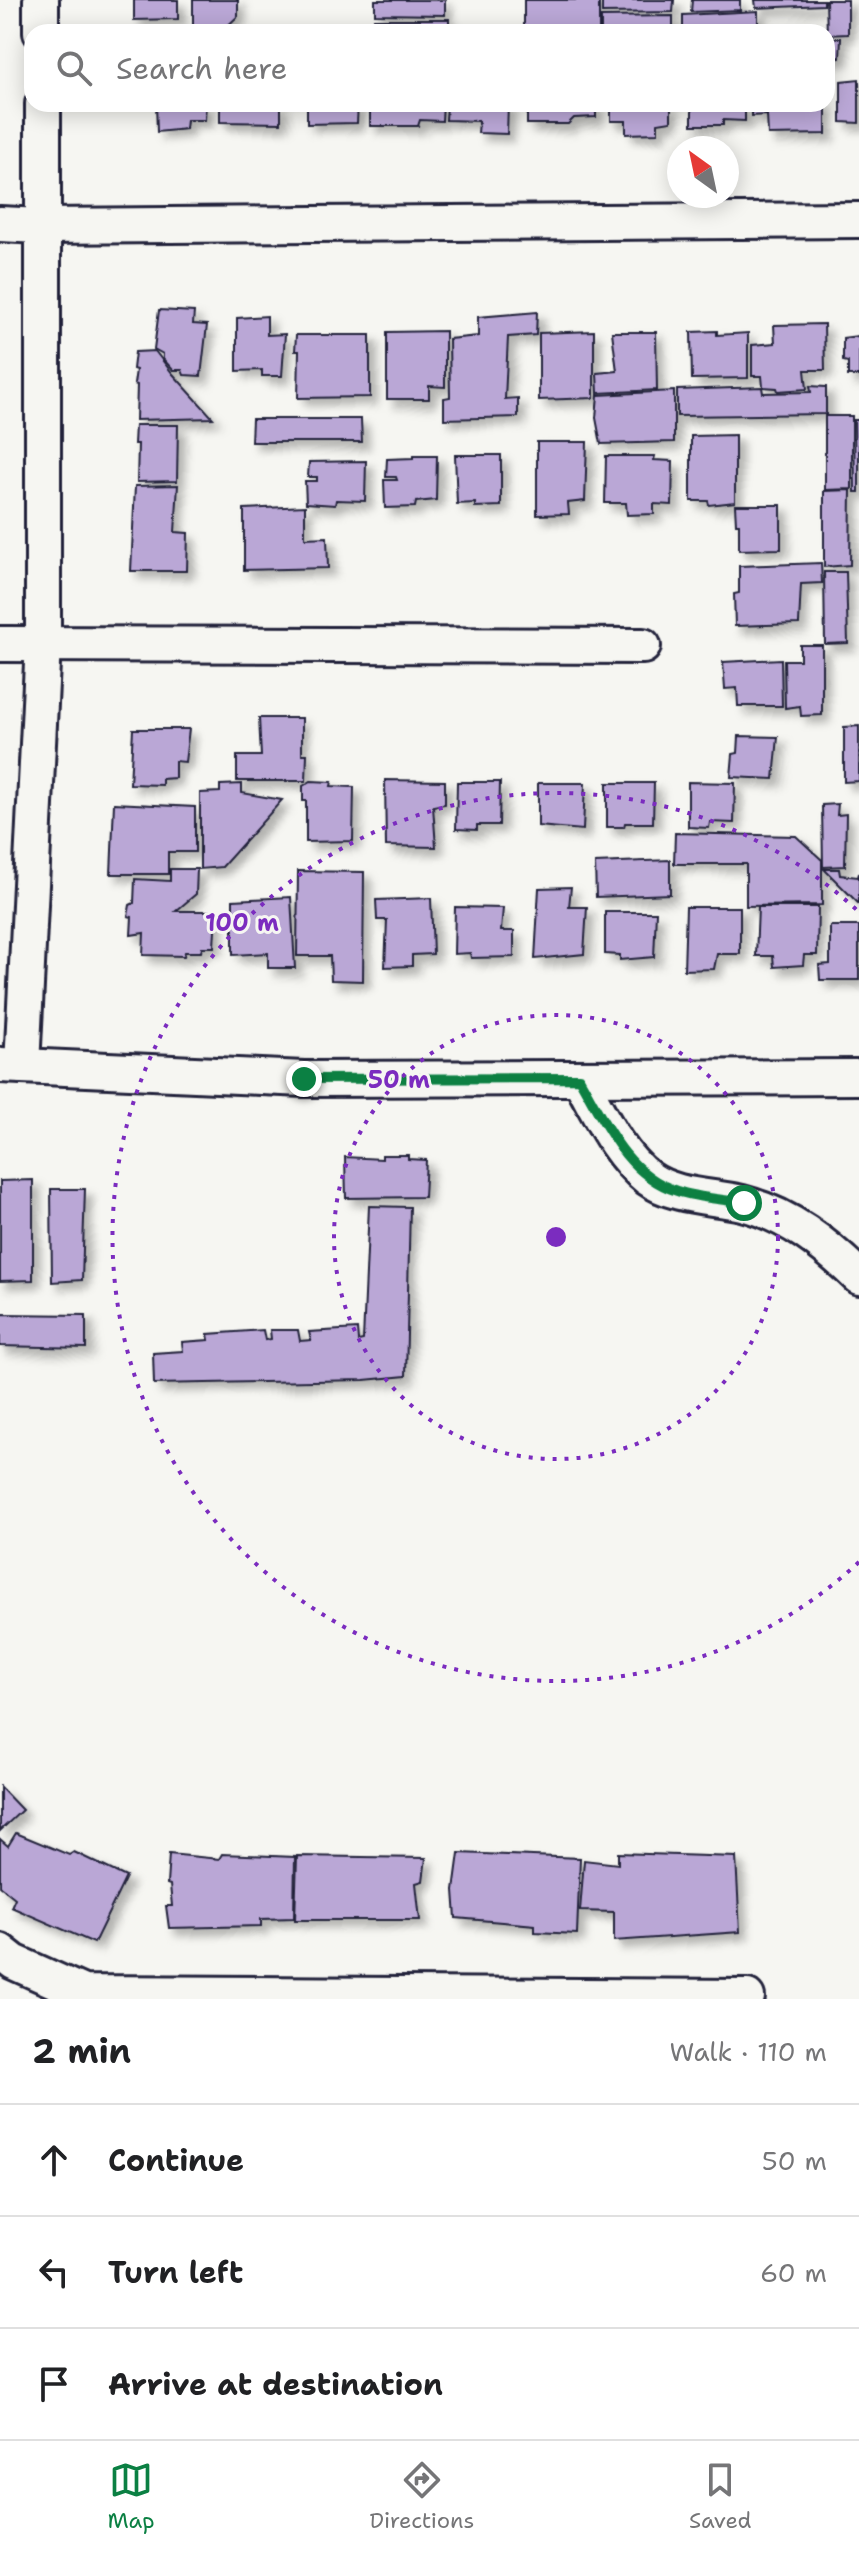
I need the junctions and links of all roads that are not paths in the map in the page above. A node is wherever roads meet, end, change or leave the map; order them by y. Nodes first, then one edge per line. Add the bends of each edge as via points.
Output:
1 (41, 0) edge
2 (41, 24) edge
3 (43, 112) edge
4 (859, 220) edge
5 (0, 224) edge
6 (41, 226) junction
7 (43, 643) junction
8 (0, 644) edge
9 (643, 646) dead end
10 (11, 1066) edge
11 (859, 1077) edge
12 (579, 1078) junction
13 (859, 1277) edge
14 (0, 1951) edge
15 (83, 1996) edge
16 (747, 1997) dead end
17 (658, 1998) edge

1 - 2 street
3 - 6 street
4 - 6 street
5 - 6 street
6 - 7 street
7 - 8 street
7 - 9 street
7 - 10 street
10 - 12 street via 304,1079
11 - 12 street
12 - 13 street via 621,1150 650,1179 677,1191 744,1203 796,1224
14 - 15 street
15 - 17 street
16 - 17 street

